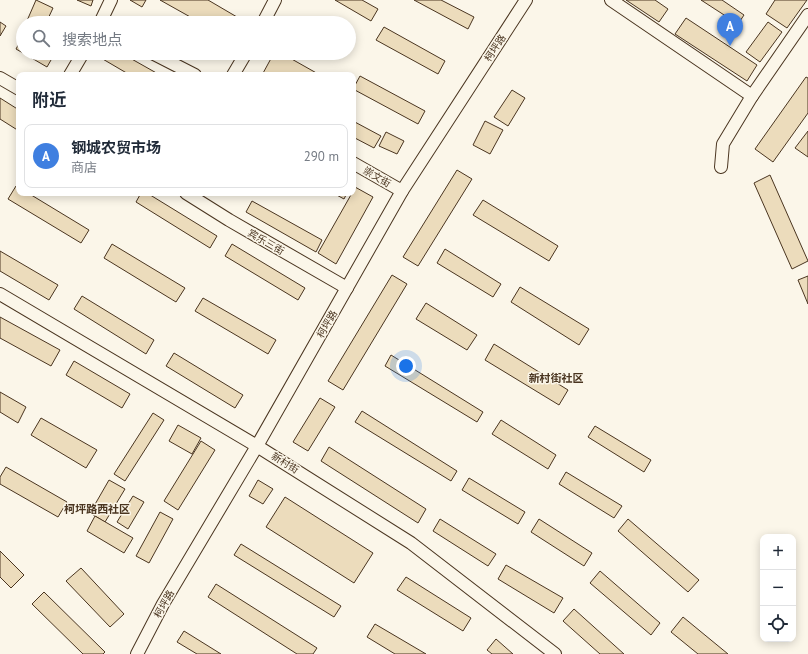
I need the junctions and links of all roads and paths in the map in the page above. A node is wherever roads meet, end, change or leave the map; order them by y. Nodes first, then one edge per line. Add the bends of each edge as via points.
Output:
1 (111, 0) edge
2 (275, 0) edge
3 (526, 0) edge
4 (611, 0) edge
5 (808, 15) edge
6 (103, 16) edge
7 (266, 16) edge
8 (79, 60) edge
9 (166, 60) edge
10 (242, 60) edge
11 (72, 72) edge
12 (189, 72) edge
13 (235, 72) edge
14 (0, 78) edge
15 (16, 87) edge
16 (752, 96) junction
17 (356, 165) edge
18 (721, 167) dead end
19 (402, 191) junction
20 (191, 196) edge
21 (347, 288) junction
22 (0, 294) edge
23 (257, 446) junction
24 (137, 654) edge
25 (555, 654) edge

1 - 6 street
2 - 7 street
3 - 19 street, 柯坪路
4 - 16 street
5 - 16 street
8 - 11 street
9 - 12 street
10 - 13 street
14 - 15 street
16 - 18 street via 723,144
17 - 19 street, 崇文街
19 - 21 street, 柯坪路
20 - 21 street, 宾乐三街
21 - 23 street, 柯坪路
22 - 23 street, 新村街
23 - 24 street, 柯坪路 via 163,604
23 - 25 street, 新村街 via 411,543

